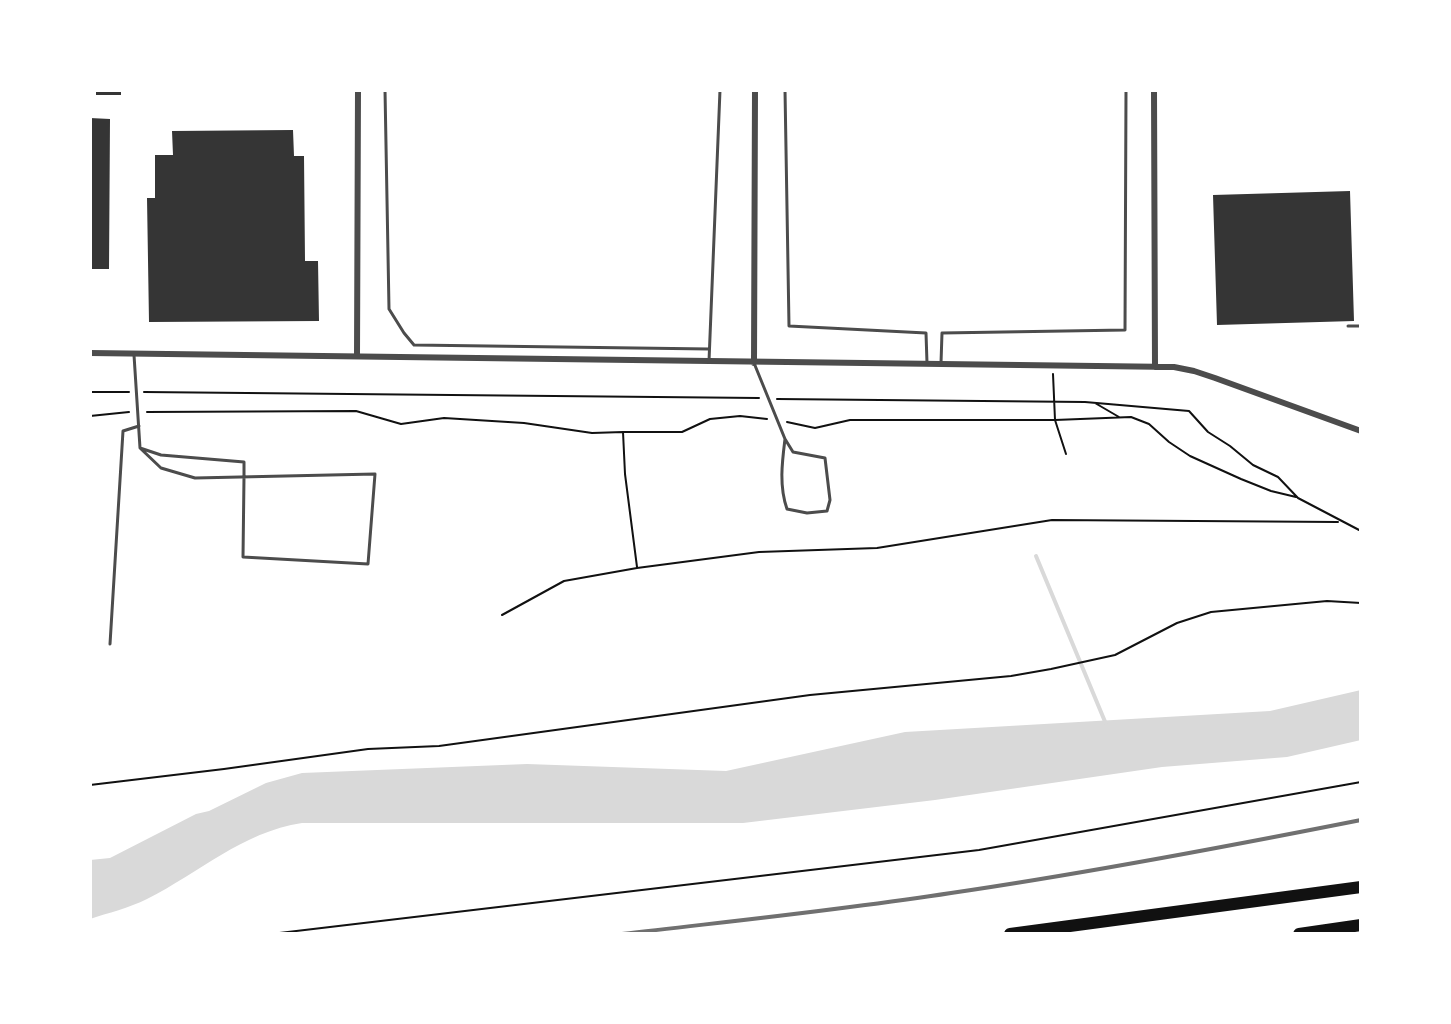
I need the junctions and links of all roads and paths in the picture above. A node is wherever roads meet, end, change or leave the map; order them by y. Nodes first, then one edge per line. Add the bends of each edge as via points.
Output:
1 (358, 90) edge
2 (385, 90) edge
3 (720, 90) edge
4 (755, 90) edge
5 (784, 90) edge
6 (1126, 90) edge
7 (1154, 90) edge
8 (1348, 326) dead end
9 (1361, 326) edge
10 (709, 349) junction
11 (90, 353) edge
12 (134, 353) junction
13 (357, 356) junction
14 (709, 362) junction
15 (754, 363) junction
16 (927, 363) junction
17 (941, 363) junction
18 (1052, 365) junction
19 (1155, 367) junction
20 (90, 392) edge
21 (136, 392) junction
22 (768, 399) junction
23 (1055, 402) junction
24 (1094, 403) junction
25 (138, 412) junction
26 (90, 416) edge
27 (1119, 417) junction
28 (777, 420) junction
29 (1055, 420) junction
30 (139, 426) junction
31 (1361, 431) edge
32 (623, 432) junction
33 (785, 439) junction
34 (140, 448) junction
35 (1066, 454) dead end
36 (244, 477) junction
37 (1298, 498) junction
38 (1341, 522) junction
39 (1361, 531) edge
40 (637, 568) junction
41 (1361, 603) edge
42 (502, 615) dead end
43 (110, 644) dead end
44 (1361, 782) edge
45 (90, 785) edge
46 (1361, 887) edge
47 (1361, 925) edge
48 (271, 934) edge
49 (1010, 934) edge
50 (1299, 934) edge

1 - 13 street
2 - 10 lane via 389,309 414,345
3 - 10 lane
4 - 15 street
5 - 16 lane via 789,326 926,333
6 - 17 lane via 1125,330 942,333
7 - 19 street
8 - 9 lane
10 - 14 lane
11 - 12 street
12 - 13 street
12 - 21 lane
13 - 14 street
14 - 15 street
15 - 16 street
15 - 22 lane
16 - 17 street
17 - 18 street
18 - 19 street
18 - 23 path
19 - 31 street via 1194,371
20 - 21 path
21 - 22 path
21 - 25 lane
22 - 23 path
22 - 28 lane
23 - 24 path
23 - 29 path
24 - 27 path
24 - 37 path via 1188,411 1208,432 1253,465 1278,477
25 - 26 path
25 - 30 lane
25 - 32 path via 356,411 401,424 444,418 524,423 592,433
27 - 29 path
27 - 37 path via 1149,424 1190,456 1271,491
28 - 29 path via 815,428 850,420
28 - 32 path via 730,417 710,419 682,432
28 - 33 lane
29 - 35 path
30 - 34 lane
30 - 43 lane via 123,431
32 - 40 path
33 - 33 lane via 781,466 782,495 787,509 827,511 830,500 825,458 793,452
34 - 36 lane via 162,468 195,478
34 - 36 lane via 161,455 244,462
36 - 36 lane via 375,474 368,564 243,557
37 - 38 path
38 - 39 path
38 - 40 path via 1052,520 877,548 759,552
40 - 42 path via 564,581
41 - 45 path via 1327,601 1211,612 1177,623 1115,655 1011,676 810,695 439,746 368,749
44 - 48 path via 979,850
46 - 49 highway
47 - 50 highway

